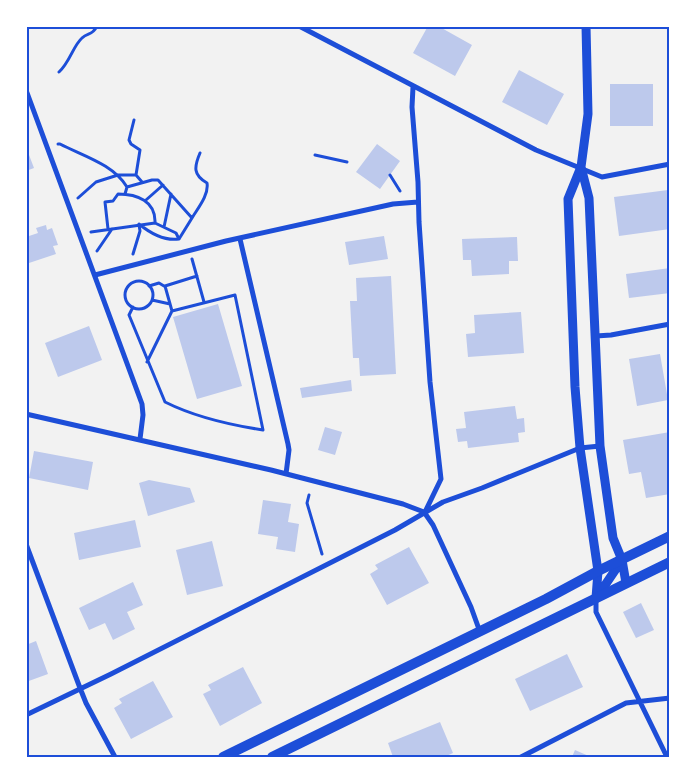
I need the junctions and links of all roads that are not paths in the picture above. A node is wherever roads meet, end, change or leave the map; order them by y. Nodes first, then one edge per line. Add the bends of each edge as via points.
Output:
1 (299, 26) edge
2 (586, 26) edge
3 (413, 87) junction
4 (26, 90) edge
5 (670, 164) edge
6 (581, 167) junction
7 (418, 202) junction
8 (240, 238) junction
9 (94, 274) junction
10 (670, 324) edge
11 (596, 336) junction
12 (26, 414) edge
13 (140, 439) junction
14 (600, 446) junction
15 (580, 448) junction
16 (286, 474) junction
17 (424, 512) junction
18 (670, 536) edge
19 (26, 544) edge
20 (622, 560) junction
21 (670, 562) edge
22 (598, 571) junction
23 (611, 576) junction
24 (626, 583) junction
25 (596, 598) junction
26 (480, 632) junction
27 (80, 688) junction
28 (670, 698) edge
29 (640, 701) junction
30 (26, 715) edge
31 (115, 757) edge
32 (223, 757) edge
33 (272, 757) edge
34 (520, 757) edge
35 (667, 757) edge

1 - 3 street
2 - 6 street via 588,114
3 - 6 street via 536,150
3 - 7 street
4 - 9 street
5 - 6 street via 602,177
6 - 11 street via 589,198
6 - 15 street via 568,199
7 - 8 street via 392,204
7 - 17 street via 430,382 441,479
8 - 9 street
8 - 16 street via 288,444
9 - 13 street via 142,404
10 - 11 street
11 - 14 street
12 - 13 street
13 - 16 street
14 - 15 street
14 - 20 street via 613,538
15 - 17 street
15 - 22 street
16 - 17 street
17 - 26 street via 437,533
17 - 27 street via 395,530
18 - 20 main road
19 - 27 street
20 - 22 main road
20 - 23 street
20 - 24 street
21 - 24 main road
22 - 23 street
22 - 25 street
22 - 26 main road
23 - 24 street
23 - 25 street
24 - 25 main road
25 - 29 street via 596,612
25 - 33 main road
26 - 32 main road
27 - 30 street
27 - 31 street
28 - 29 street
29 - 34 street via 626,703
29 - 35 street

